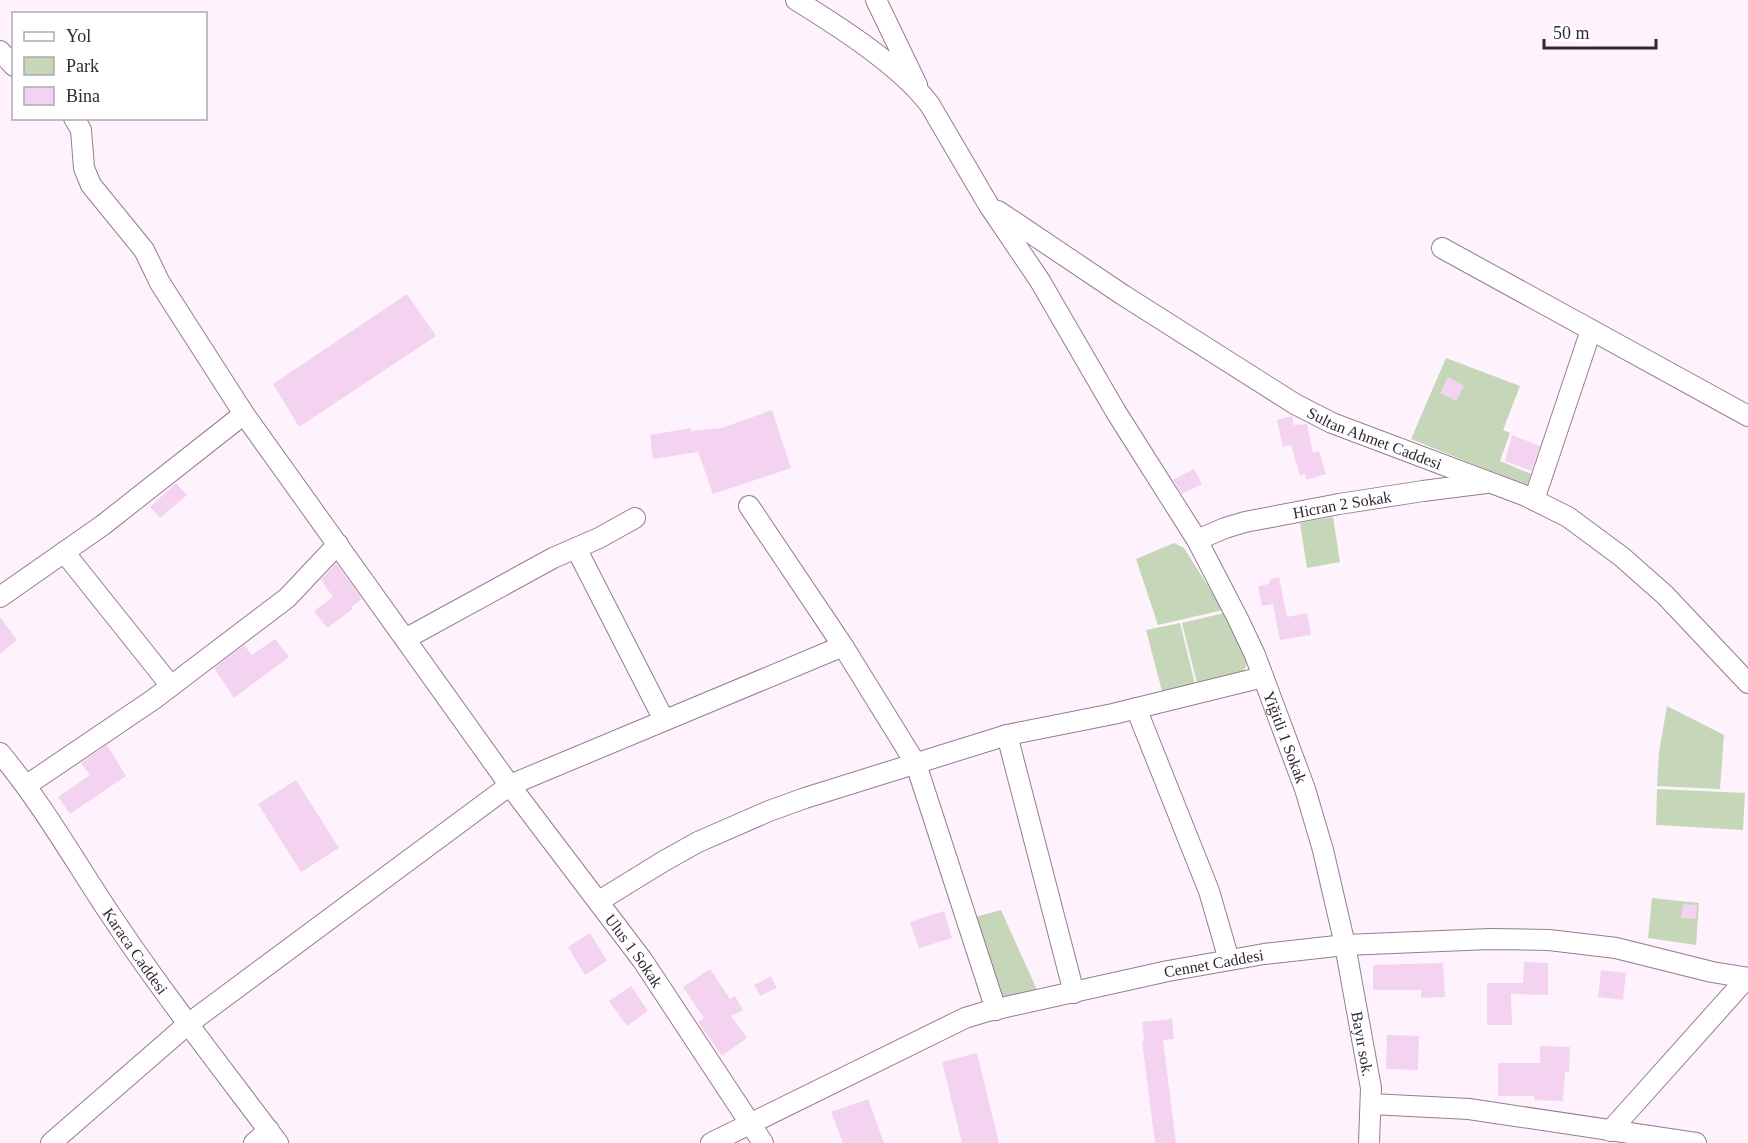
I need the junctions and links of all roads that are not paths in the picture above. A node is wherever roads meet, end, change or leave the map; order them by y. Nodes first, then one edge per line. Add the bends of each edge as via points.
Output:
1 (796, 0) edge
2 (876, 0) edge
3 (0, 51) edge
4 (12, 64) edge
5 (919, 90) junction
6 (75, 120) edge
7 (988, 204) junction
8 (1442, 248) dead end
9 (1591, 330) junction
10 (244, 414) junction
11 (1748, 416) edge
12 (1491, 483) junction
13 (1534, 500) junction
14 (749, 506) dead end
15 (635, 518) dead end
16 (1197, 540) junction
17 (338, 544) junction
18 (576, 548) junction
19 (63, 552) junction
20 (0, 597) edge
21 (405, 639) junction
22 (843, 646) junction
23 (1263, 677) junction
24 (1748, 683) edge
25 (171, 686) junction
26 (1136, 708) junction
27 (664, 720) junction
28 (1007, 735) junction
29 (0, 753) edge
30 (916, 764) junction
31 (509, 784) junction
32 (27, 785) junction
33 (599, 901) junction
34 (1345, 945) junction
35 (1229, 960) junction
36 (1747, 978) edge
37 (1074, 993) junction
38 (996, 1010) junction
39 (188, 1024) junction
40 (1371, 1104) junction
41 (752, 1123) junction
42 (1610, 1131) junction
43 (273, 1136) edge
44 (1673, 1141) edge
45 (51, 1143) edge
46 (254, 1143) edge
47 (711, 1143) edge
48 (763, 1143) edge
49 (1370, 1143) edge
50 (1696, 1143) edge

1 - 5 street via 861,43
2 - 5 street
3 - 4 street
5 - 7 street, Yiğitli 1 Sokak
6 - 10 street, Ulus 1 Sokak via 81,130 84,168 91,185 144,250 160,283
7 - 12 street, Sultan Ahmet Caddesi via 1123,296 1295,404 1332,423
7 - 16 street, Yiğitli 1 Sokak via 1040,281
8 - 9 street
9 - 11 street
9 - 13 street
10 - 17 street, Ulus 1 Sokak
10 - 19 street
12 - 13 street, Sultan Ahmet Caddesi
12 - 16 street, Hicran 2 Sokak via 1245,522
13 - 24 street, Sultan Ahmet Caddesi via 1568,517 1622,556 1665,595
14 - 22 street
15 - 18 street
16 - 23 street, Yiğitli 1 Sokak
17 - 21 street, Ulus 1 Sokak
17 - 25 street via 287,598
18 - 21 street
18 - 27 street
19 - 20 street
19 - 25 street
21 - 31 street, Ulus 1 Sokak
22 - 27 street
22 - 30 street
23 - 26 street
23 - 34 street, Yiğitli 1 Sokak via 1305,789
25 - 32 street
26 - 28 street
26 - 35 street via 1209,891
27 - 31 street
28 - 30 street
28 - 37 street
29 - 32 street, Karaca Caddesi
30 - 33 street via 805,798 734,826 664,861
30 - 38 street
31 - 33 street, Ulus 1 Sokak
31 - 39 street
32 - 39 street, Karaca Caddesi
33 - 41 street, Ulus 1 Sokak
34 - 35 street, Cennet Caddesi
34 - 36 street, Cennet Caddesi via 1548,940 1616,948
34 - 40 street, Bayır sok.
35 - 37 street, Cennet Caddesi
36 - 42 street
37 - 38 street, Cennet Caddesi
38 - 41 street, Cennet Caddesi via 965,1018
39 - 43 street, Karaca Caddesi
39 - 45 street
40 - 42 street via 1469,1109
40 - 49 street, Bayır sok.
41 - 47 street, Cennet Caddesi
41 - 48 street, Ulus 1 Sokak
42 - 44 street
43 - 46 street
44 - 50 street

